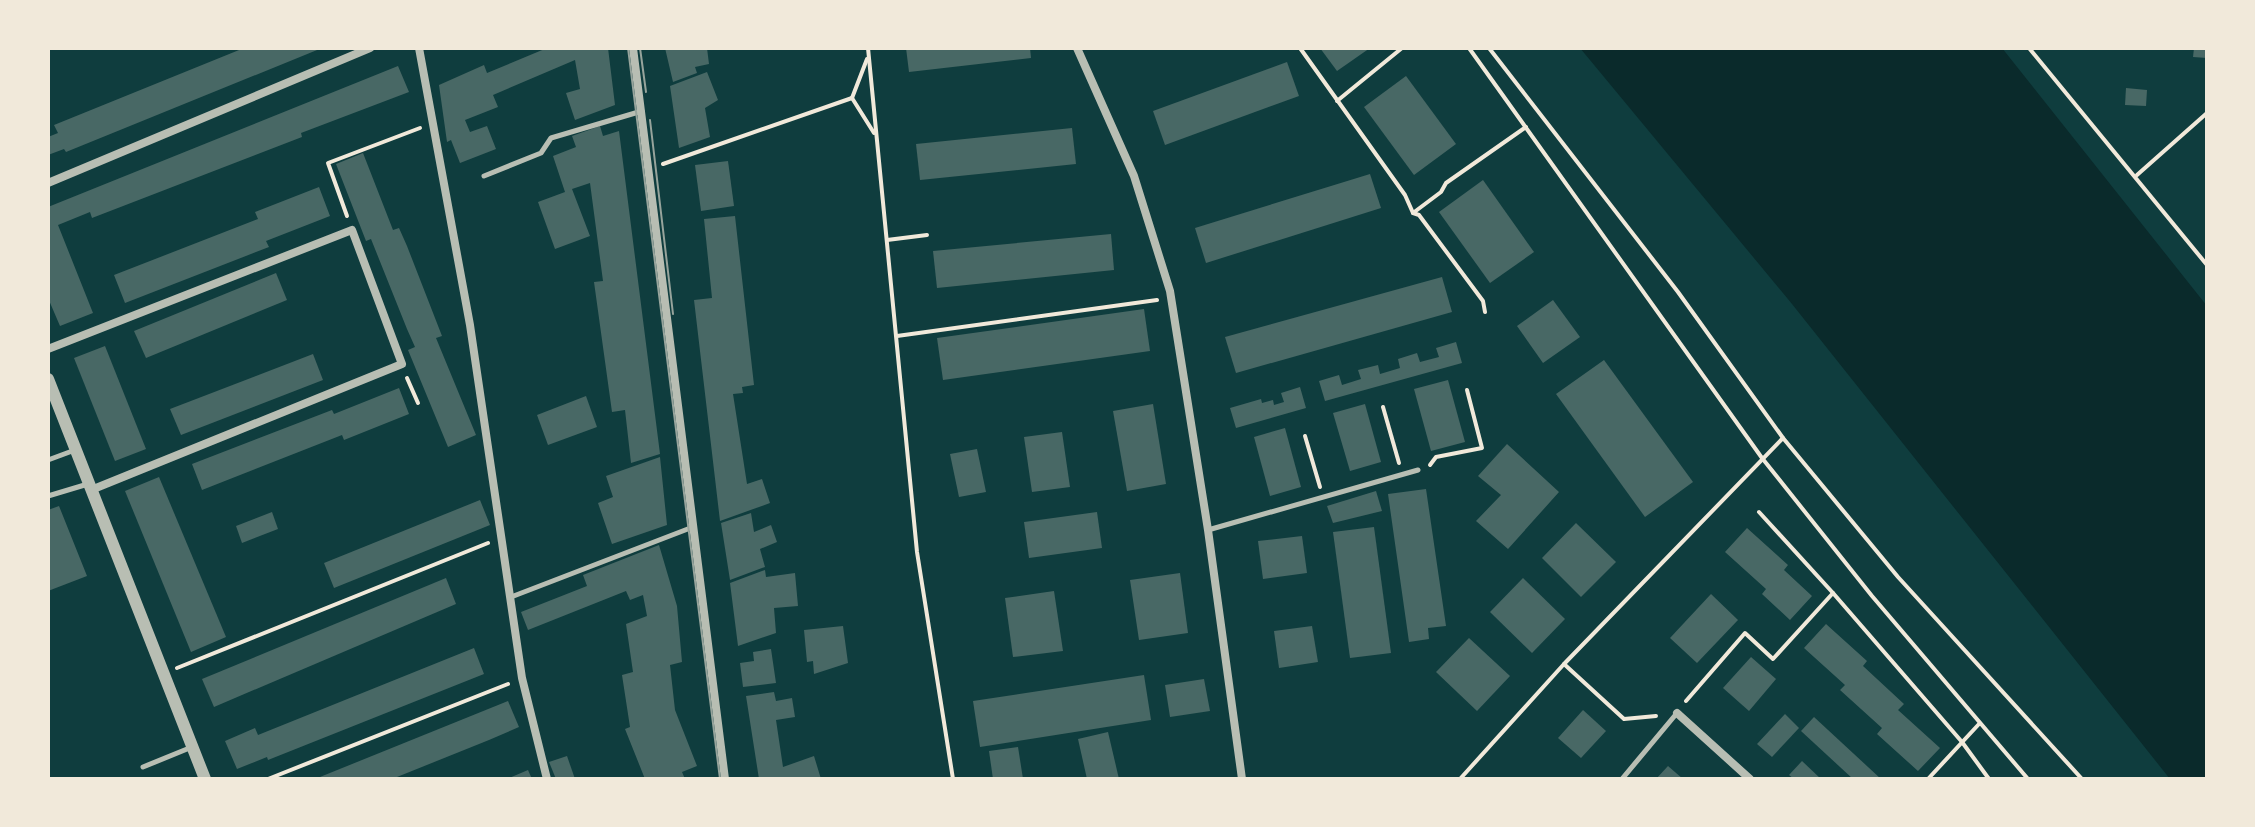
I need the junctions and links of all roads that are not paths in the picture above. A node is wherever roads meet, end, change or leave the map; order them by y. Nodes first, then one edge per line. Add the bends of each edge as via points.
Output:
1 (370, 48) edge
2 (419, 48) edge
3 (633, 48) edge
4 (1077, 48) edge
5 (643, 110) junction
6 (484, 176) dead end
7 (48, 183) edge
8 (48, 349) edge
9 (48, 379) edge
10 (76, 449) junction
11 (48, 460) edge
12 (1418, 470) road end
13 (90, 487) junction
14 (48, 496) edge
15 (693, 527) junction
16 (1208, 530) junction
17 (509, 597) junction
18 (1677, 713) joint
19 (193, 747) junction
20 (143, 767) dead end
21 (205, 779) edge
22 (547, 779) edge
23 (725, 779) edge
24 (1242, 779) edge
25 (1622, 779) edge
26 (1750, 779) edge

1 - 7 street
2 - 17 street via 470,325
3 - 5 street
4 - 16 street via 1134,176 1171,298
5 - 6 lane via 551,138 541,153
5 - 15 street
8 - 13 street via 352,230 402,364
9 - 10 street
10 - 11 lane
10 - 13 street
12 - 16 lane
13 - 14 lane
13 - 19 street
15 - 17 lane
15 - 23 street
16 - 24 street
17 - 22 street
18 - 25 lane
18 - 26 street
19 - 20 lane
19 - 21 street

